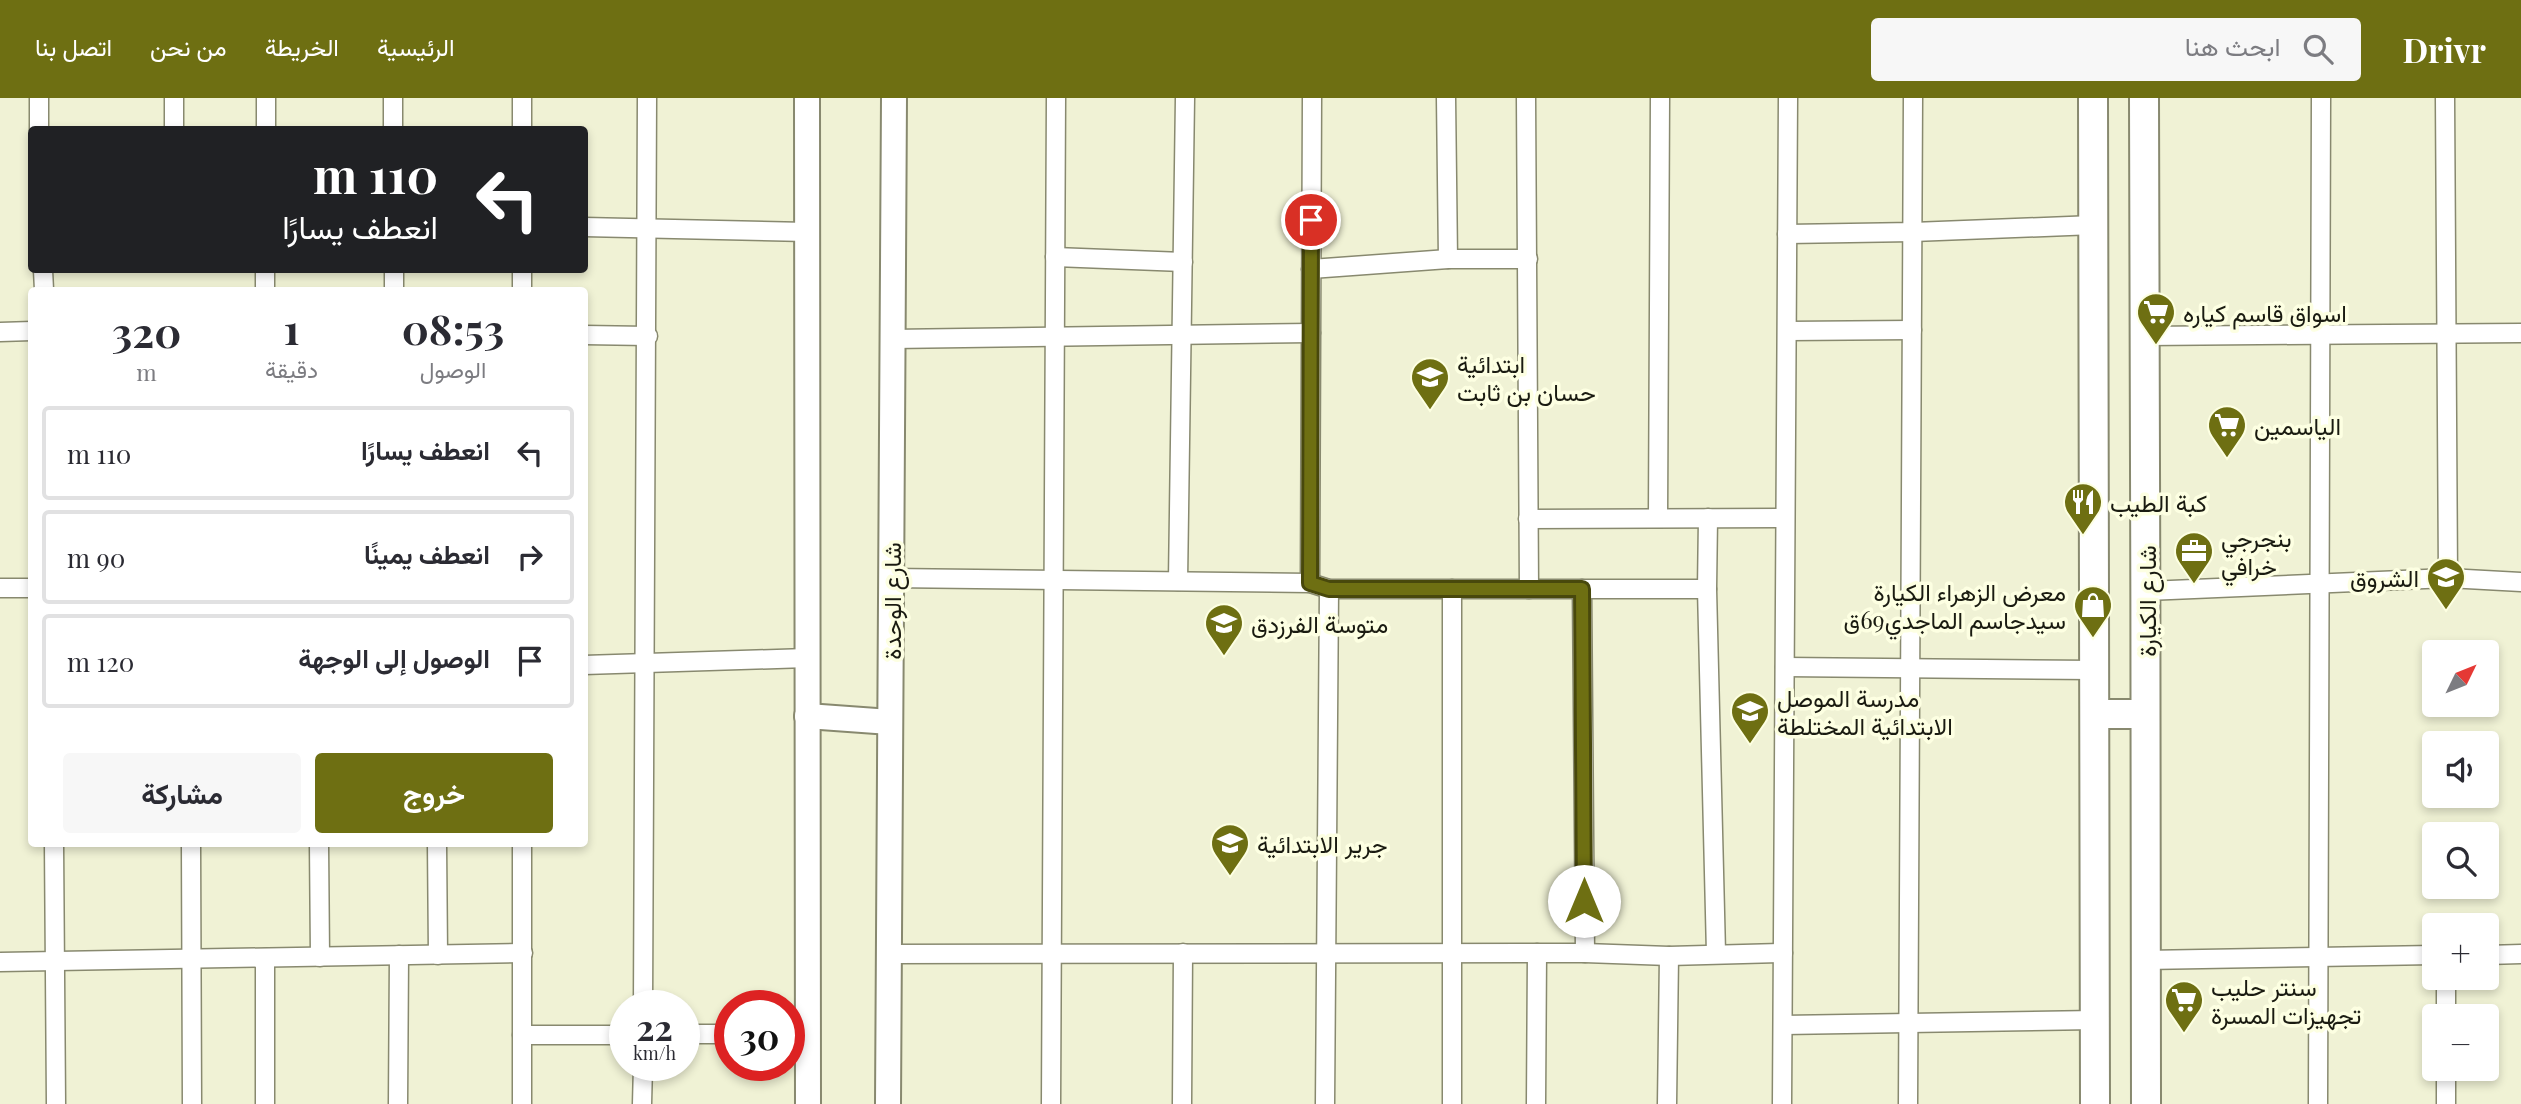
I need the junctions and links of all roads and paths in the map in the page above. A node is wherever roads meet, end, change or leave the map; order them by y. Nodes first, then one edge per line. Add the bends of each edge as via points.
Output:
1 (39, 98) edge
2 (174, 98) edge
3 (266, 98) edge
4 (393, 98) edge
5 (522, 98) edge
6 (647, 98) edge
7 (807, 98) edge
8 (894, 98) edge
9 (1056, 98) edge
10 (1185, 98) edge
11 (1312, 98) edge
12 (1446, 98) edge
13 (1526, 98) edge
14 (1660, 98) edge
15 (1788, 98) edge
16 (1913, 98) edge
17 (2093, 98) edge
18 (2144, 98) edge
19 (2321, 98) edge
20 (2445, 98) edge
21 (40, 126) edge
22 (174, 126) edge
23 (266, 126) edge
24 (393, 126) edge
25 (522, 126) edge
26 (2094, 225) junction
27 (588, 227) edge
28 (648, 228) junction
29 (807, 232) junction
30 (1913, 232) junction
31 (1787, 234) junction
32 (1055, 257) junction
33 (1448, 259) junction
34 (1528, 259) junction
35 (1183, 262) junction
36 (1311, 269) junction
37 (1912, 330) junction
38 (28, 331) edge
39 (1788, 331) junction
40 (0, 332) edge
41 (1311, 333) junction
42 (2521, 333) edge
43 (2446, 334) junction
44 (588, 335) edge
45 (1181, 335) junction
46 (2321, 335) junction
47 (648, 336) junction
48 (1055, 336) junction
49 (2145, 336) junction
50 (892, 339) junction
51 (1708, 517) junction
52 (1658, 518) junction
53 (1786, 518) junction
54 (1528, 519) junction
55 (891, 578) junction
56 (2448, 578) junction
57 (1054, 579) junction
58 (1178, 581) junction
59 (2521, 582) edge
60 (1310, 583) junction
61 (2320, 584) junction
62 (0, 587) edge
63 (28, 588) edge
64 (1329, 589) junction
65 (1452, 589) junction
66 (1528, 589) junction
67 (1582, 589) junction
68 (1707, 589) junction
69 (2147, 591) junction
70 (807, 658) junction
71 (645, 663) junction
72 (588, 665) edge
73 (1785, 667) junction
74 (1910, 668) junction
75 (2094, 670) junction
76 (2095, 714) junction
77 (2145, 714) junction
78 (807, 716) junction
79 (890, 722) junction
80 (54, 847) edge
81 (191, 847) edge
82 (319, 847) edge
83 (437, 847) edge
84 (523, 847) edge
85 (523, 953) junction
86 (1183, 953) junction
87 (1326, 953) junction
88 (1452, 953) junction
89 (1537, 953) junction
90 (1585, 953) junction
91 (1716, 953) junction
92 (1783, 953) junction
93 (889, 954) junction
94 (1052, 954) junction
95 (2521, 954) edge
96 (399, 955) junction
97 (438, 955) junction
98 (2422, 955) edge
99 (2499, 955) edge
100 (1669, 956) junction
101 (320, 957) junction
102 (2319, 957) junction
103 (265, 958) junction
104 (192, 959) junction
105 (2145, 960) junction
106 (55, 961) junction
107 (0, 962) edge
108 (643, 990) edge
109 (800, 990) edge
110 (2095, 1020) junction
111 (1909, 1021) junction
112 (1783, 1025) junction
113 (523, 1035) junction
114 (609, 1035) edge
115 (643, 1081) edge
116 (805, 1081) edge
117 (2446, 1081) edge
118 (56, 1104) edge
119 (192, 1104) edge
120 (265, 1104) edge
121 (398, 1104) edge
122 (522, 1104) edge
123 (642, 1104) edge
124 (808, 1104) edge
125 (888, 1104) edge
126 (1051, 1104) edge
127 (1182, 1104) edge
128 (1325, 1104) edge
129 (1452, 1104) edge
130 (1536, 1104) edge
131 (1667, 1104) edge
132 (1782, 1104) edge
133 (1908, 1104) edge
134 (2095, 1104) edge
135 (2146, 1104) edge
136 (2318, 1104) edge
137 (2446, 1104) edge

1 - 21 street
2 - 22 street
3 - 23 street
4 - 24 street
5 - 25 street
6 - 28 street
7 - 29 street
8 - 50 street, شارع الوحدة
9 - 32 street
10 - 35 street
11 - 36 street
12 - 33 street
13 - 34 street
14 - 52 street
15 - 31 street
16 - 30 street
17 - 26 main road
18 - 49 main road, شارع الكيارة
19 - 46 street
20 - 43 street
26 - 30 street
26 - 75 main road
27 - 28 street
28 - 29 street
28 - 47 street
29 - 70 street
30 - 31 street
30 - 37 street
31 - 39 street
32 - 35 street
32 - 48 street
33 - 34 street
33 - 36 street
34 - 54 street
35 - 45 street
36 - 41 street
37 - 39 street
37 - 74 street
38 - 40 street
39 - 53 street
41 - 45 street
41 - 60 street
42 - 43 street
43 - 46 street
43 - 56 street
44 - 47 street
45 - 48 street
45 - 58 street
46 - 49 street
46 - 61 street
47 - 71 street
48 - 50 street
48 - 57 street
49 - 69 main road, شارع الكيارة
50 - 55 street, شارع الوحدة
51 - 52 street
51 - 53 street
51 - 68 street
52 - 54 street
53 - 73 street
54 - 66 street
55 - 57 street
55 - 79 street, شارع الوحدة
56 - 59 street
56 - 61 street
57 - 58 street
57 - 94 street
58 - 60 street
60 - 64 street
61 - 69 street
61 - 102 street
62 - 63 street
64 - 65 street
64 - 87 street
65 - 66 street
65 - 88 street
66 - 67 street
67 - 68 street
67 - 90 street
68 - 91 street
69 - 77 main road, شارع الكيارة
70 - 71 street
70 - 78 street
71 - 72 street
71 - 108 street
73 - 74 street
73 - 92 street
74 - 75 street
74 - 111 street
75 - 76 main road
76 - 77 main road
76 - 110 main road
77 - 105 main road, شارع الكيارة
78 - 79 street
78 - 109 street
79 - 93 street, شارع الوحدة
80 - 106 street
81 - 104 street
82 - 101 street
83 - 97 street
84 - 85 street
85 - 97 street
85 - 113 street
86 - 87 street
86 - 94 street
86 - 127 street
87 - 88 street
87 - 128 street
88 - 89 street
88 - 129 street
89 - 90 street
89 - 130 street
90 - 100 street
91 - 92 street
91 - 100 street
92 - 112 street
93 - 94 street
93 - 125 street, شارع الوحدة
94 - 126 street
95 - 99 street
96 - 97 street
96 - 101 street
96 - 121 street
98 - 102 street
100 - 131 street
101 - 103 street
102 - 105 street
102 - 136 street
103 - 104 street
103 - 120 street
104 - 106 street
104 - 119 street
105 - 135 main road, شارع الكيارة
106 - 107 street
106 - 118 street
110 - 111 street
110 - 134 main road
111 - 112 street
111 - 133 street
112 - 132 street
113 - 114 street
113 - 122 street
115 - 123 street
116 - 124 street
117 - 137 street

